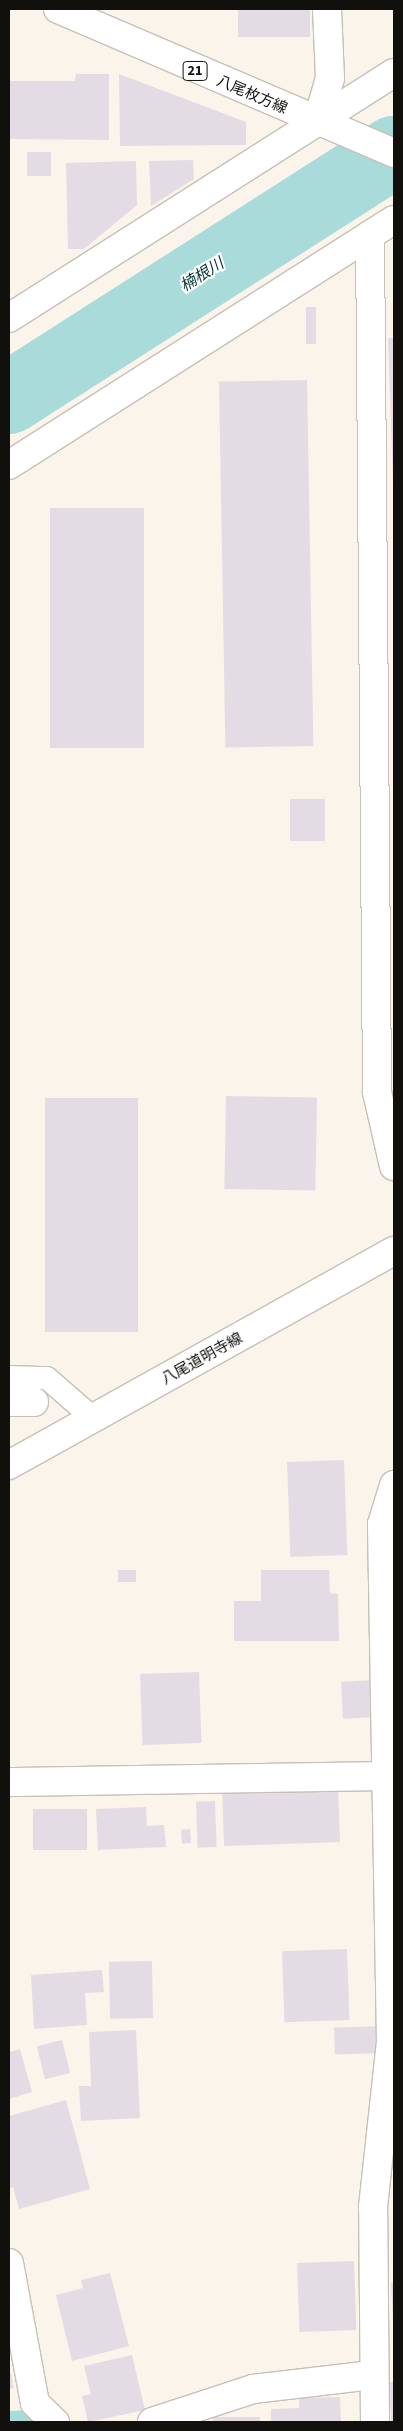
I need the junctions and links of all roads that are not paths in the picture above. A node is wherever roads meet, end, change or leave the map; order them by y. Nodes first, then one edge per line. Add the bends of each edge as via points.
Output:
1 (58, 9) edge
2 (327, 9) edge
3 (394, 73) edge
4 (325, 126) junction
5 (394, 153) edge
6 (394, 220) edge
7 (370, 235) junction
8 (9, 318) edge
9 (9, 465) edge
10 (394, 1166) edge
11 (394, 1251) edge
12 (9, 1377) edge
13 (94, 1419) junction
14 (9, 1465) edge
15 (394, 1485) edge
16 (386, 1776) junction
17 (9, 1782) edge
18 (384, 2228) edge
19 (9, 2264) edge
20 (372, 2375) junction
21 (55, 2422) edge
22 (152, 2422) edge
23 (375, 2422) edge

1 - 4 street, 八尾枚方線 / 21
2 - 4 street via 330,78
3 - 4 street
4 - 5 street, 八尾枚方線 / 21
4 - 8 street
6 - 7 street
7 - 9 street
7 - 10 street via 377,1092
11 - 13 street, 八尾道明寺線
12 - 13 lane via 47,1378
13 - 14 street, 八尾道明寺線
15 - 16 street via 382,1524
16 - 17 street
16 - 18 street via 391,2042
18 - 20 street
19 - 21 street via 35,2403
20 - 22 street via 253,2389
20 - 23 street

